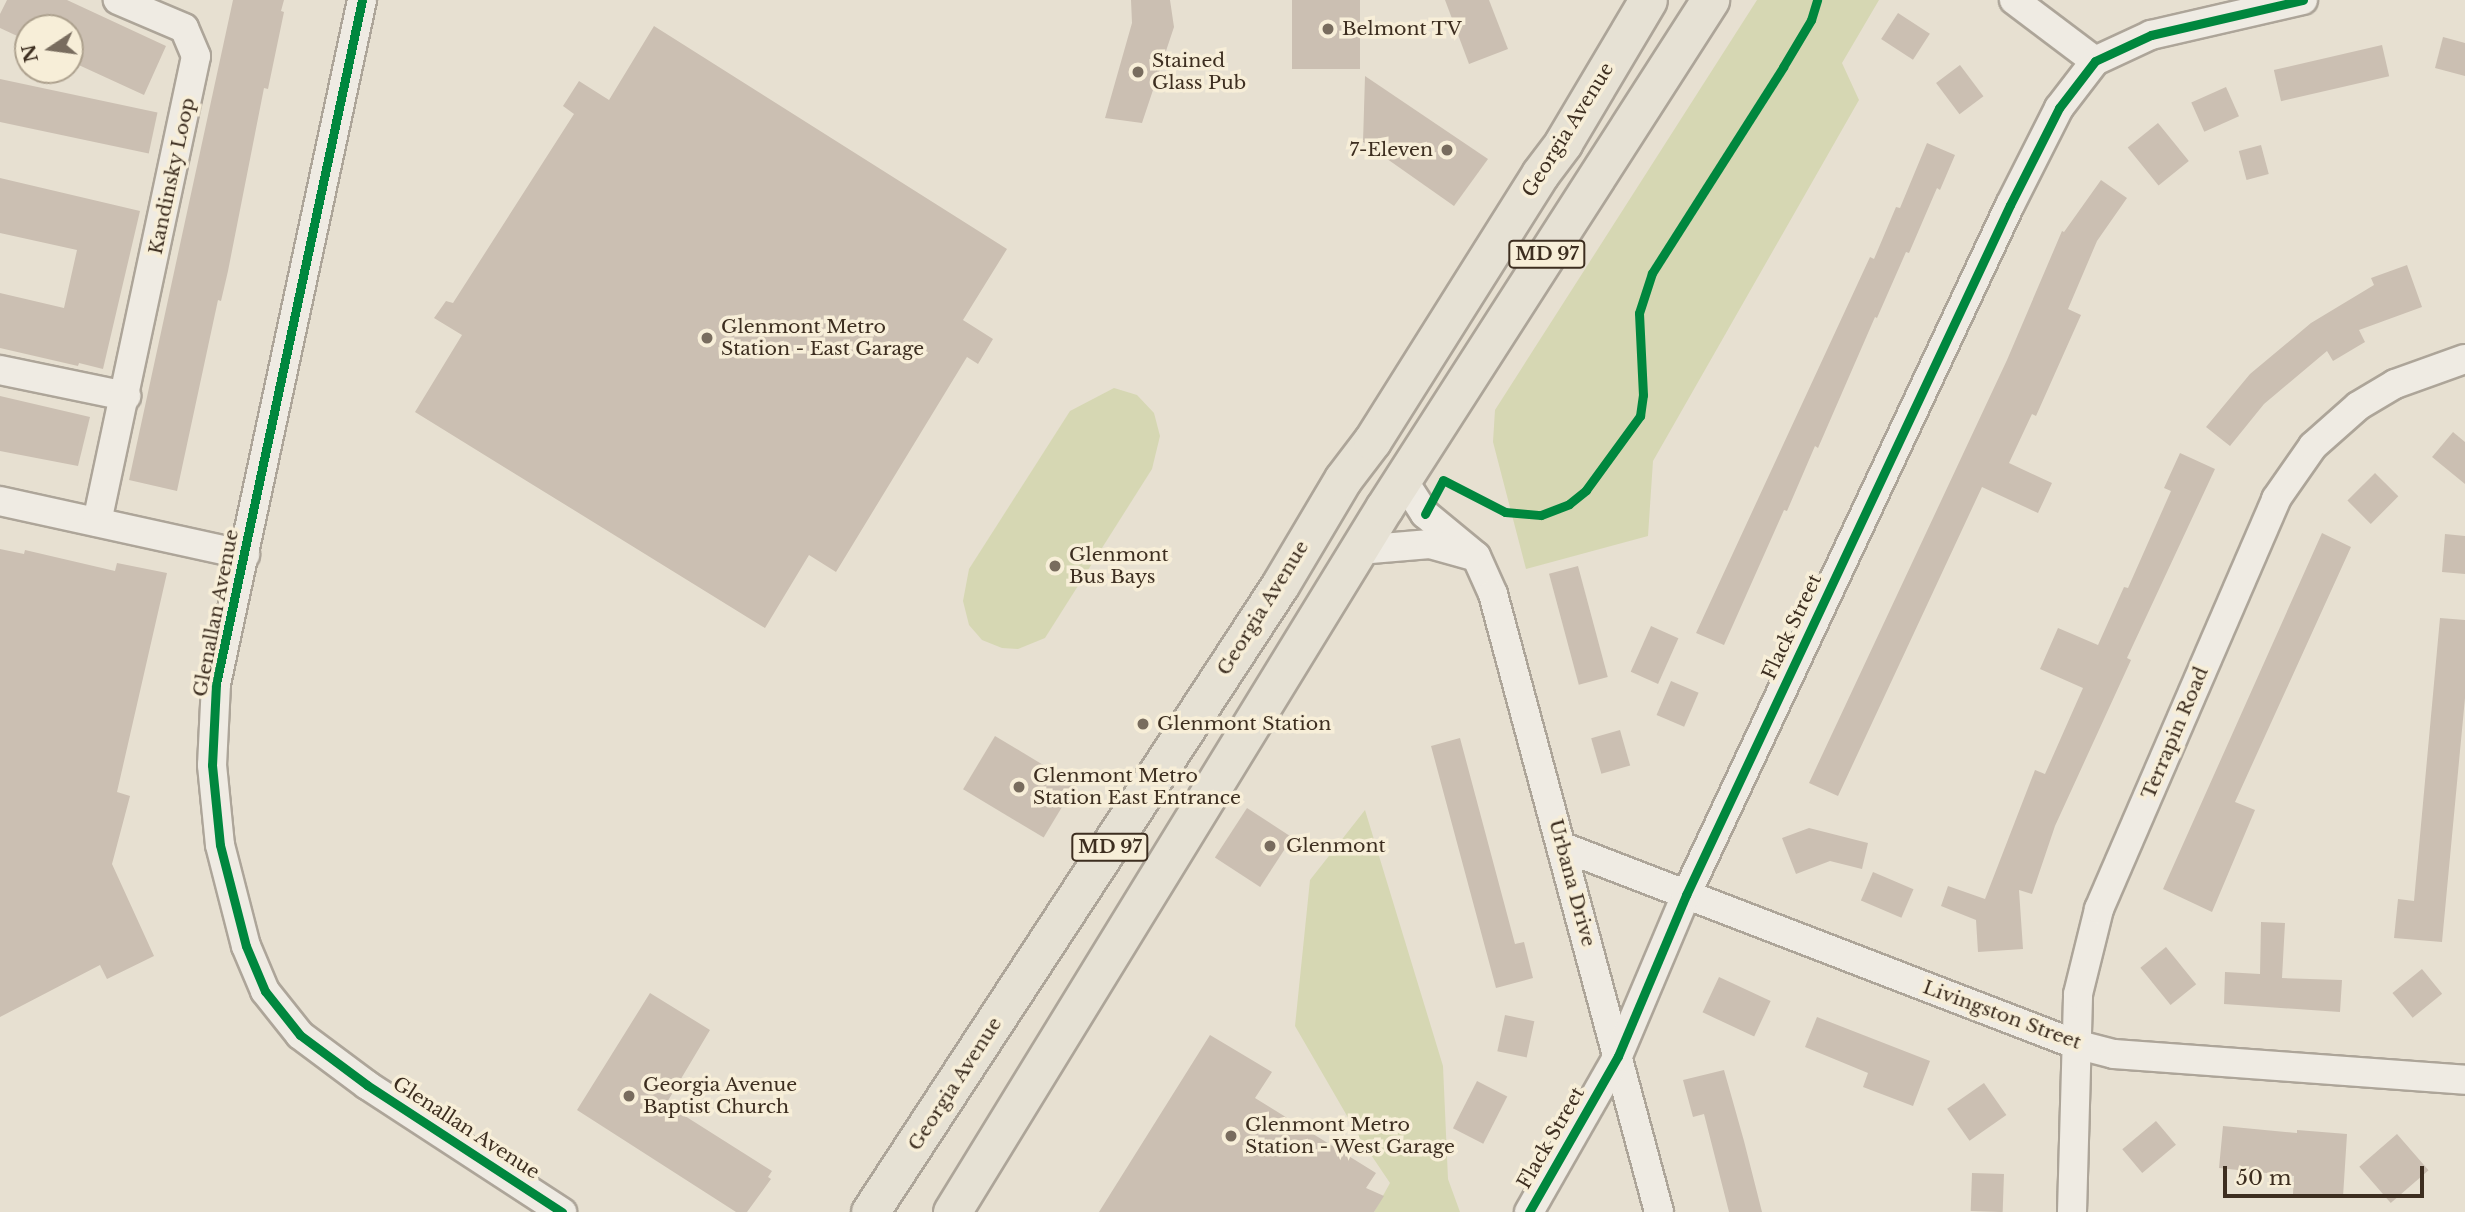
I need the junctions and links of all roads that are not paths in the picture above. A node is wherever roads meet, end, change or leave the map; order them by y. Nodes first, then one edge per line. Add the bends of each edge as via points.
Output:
1 (118, 0) edge
2 (362, 0) edge
3 (1710, 0) edge
4 (2014, 0) edge
5 (2303, 0) edge
6 (1639, 7) edge
7 (2095, 61) junction
8 (2465, 359) edge
9 (0, 370) edge
10 (126, 396) junction
11 (1403, 480) junction
12 (0, 501) edge
13 (97, 522) junction
14 (1359, 550) junction
15 (244, 555) junction
16 (1476, 556) junction
17 (1563, 847) junction
18 (1686, 895) junction
19 (2075, 1044) junction
20 (1618, 1056) junction
21 (2465, 1080) edge
22 (562, 1212) edge
23 (870, 1212) edge
24 (952, 1212) edge
25 (1529, 1212) edge
26 (1659, 1212) edge
27 (2072, 1212) edge

1 - 10 street, Kandinsky Loop via 184,28 197,56
2 - 15 street, Glenallan Avenue
3 - 11 main road, MD 97
4 - 7 street
5 - 7 street via 2151,35
6 - 23 main road, Georgia Avenue / MD 97 via 1563,143
7 - 18 street, Flack Street via 2059,108 2010,205
8 - 19 street, Terrapin Road via 2395,384 2358,406 2313,446 2276,499 2099,909 2078,994
9 - 10 street
10 - 13 street, Kandinsky Loop
11 - 14 main road, MD 97
11 - 16 street, Urbana Drive via 1425,514
12 - 13 street
13 - 15 street
14 - 16 street via 1430,544
14 - 24 main road, MD 97
15 - 22 street, Glenallan Avenue via 216,684 212,765 220,845 233,906 265,991 300,1035 367,1085
16 - 17 street, Urbana Drive via 1493,594
17 - 18 street, Livingston Street
17 - 20 street, Urbana Drive
18 - 19 street, Livingston Street
18 - 20 street, Flack Street
19 - 21 street, Livingston Street via 2115,1054
19 - 27 street, Terrapin Road
20 - 25 street, Flack Street
20 - 26 street, Urbana Drive

